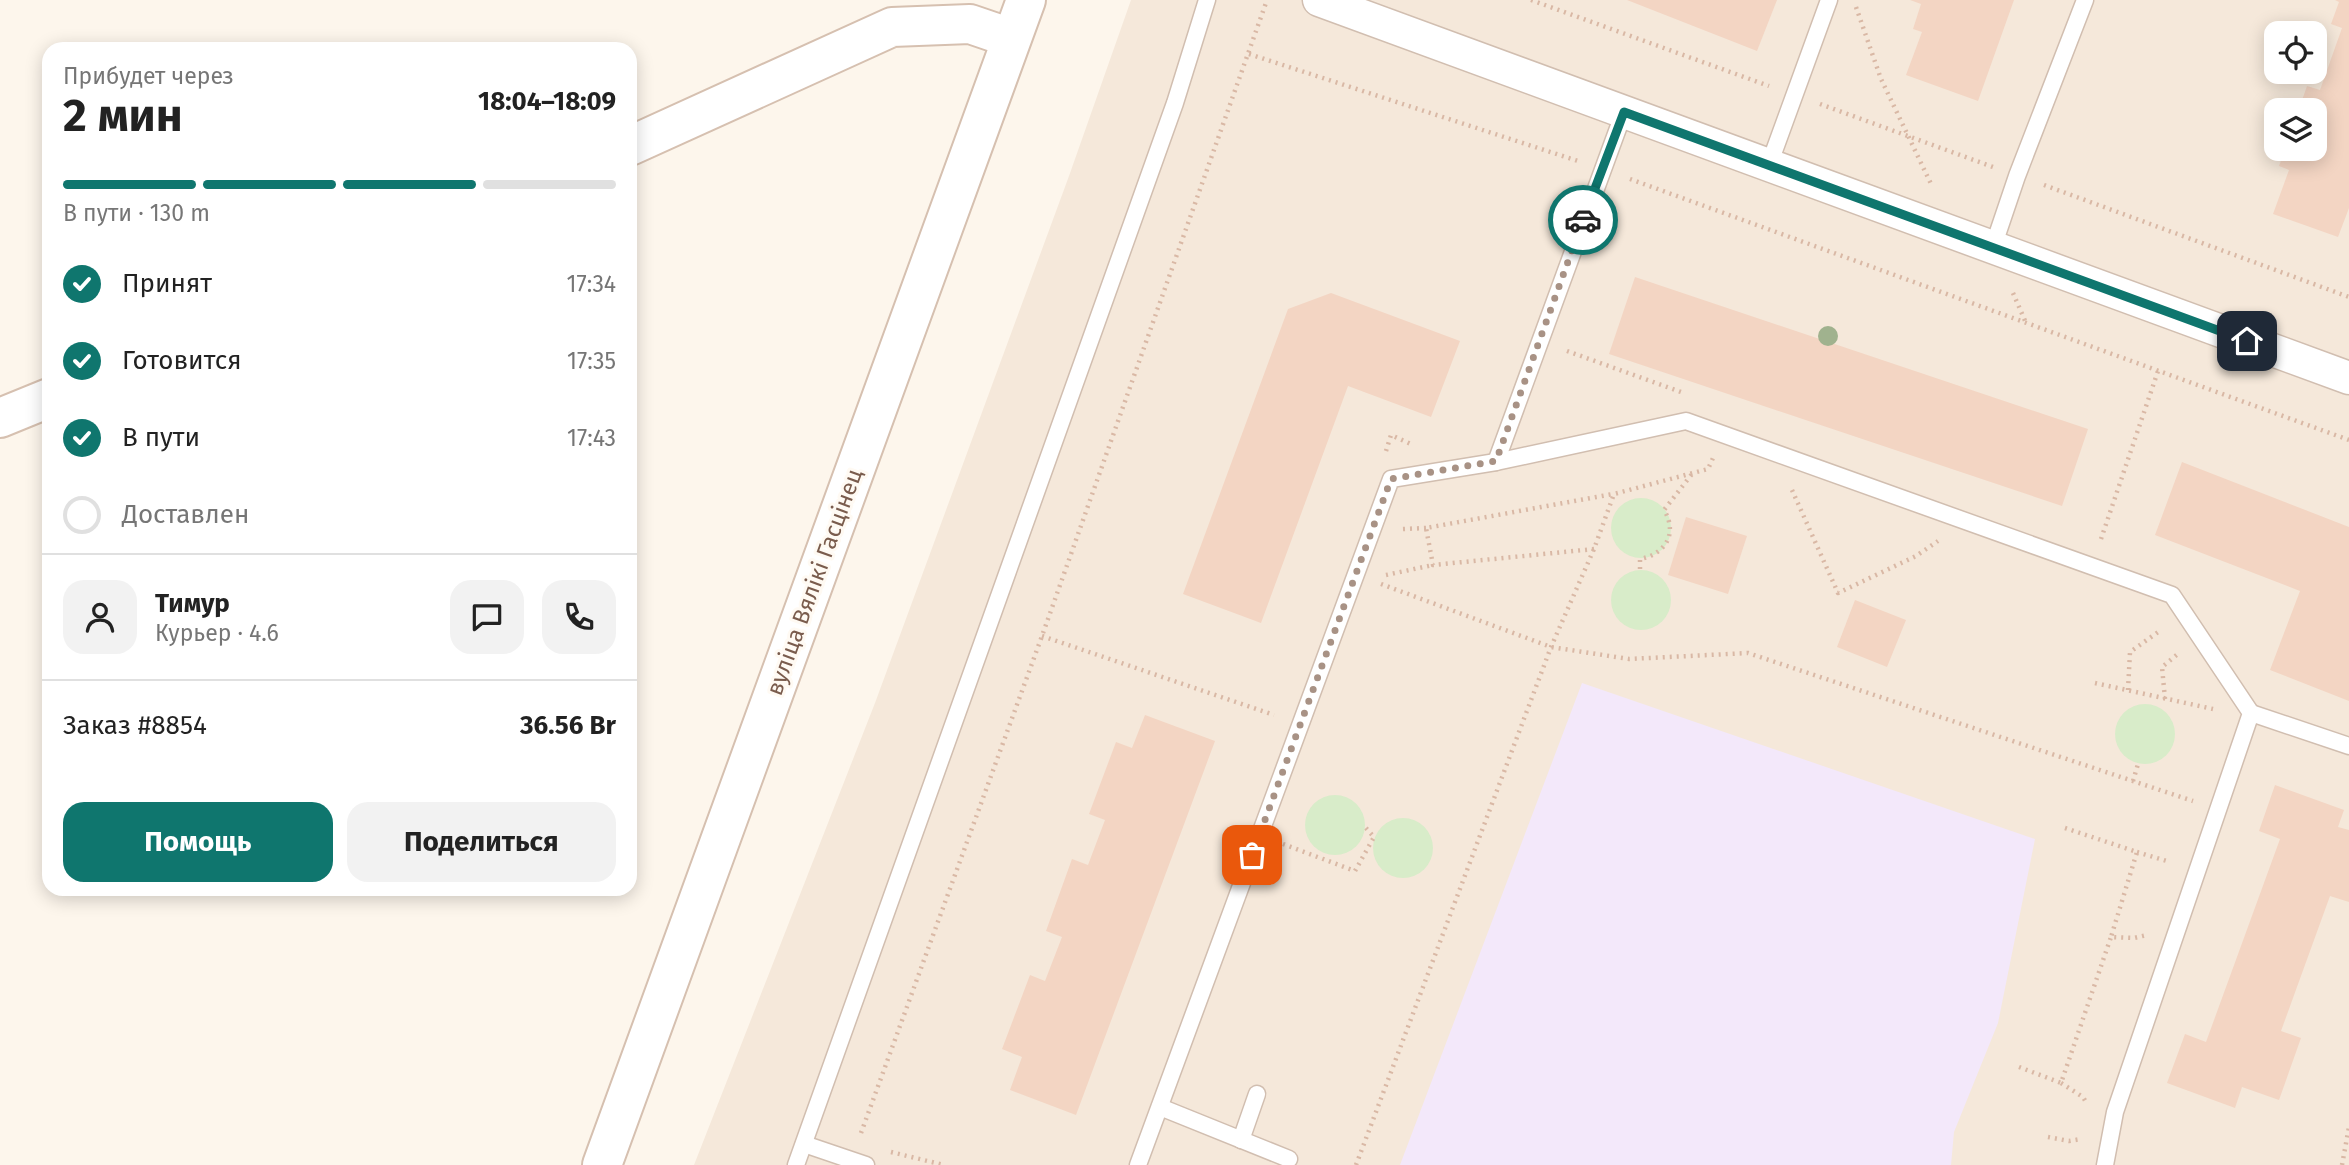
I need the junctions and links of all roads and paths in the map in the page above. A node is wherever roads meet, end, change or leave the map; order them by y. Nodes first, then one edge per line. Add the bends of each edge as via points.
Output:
1 (1026, 0) edge
2 (1207, 0) edge
3 (1267, 0) edge
4 (1319, 0) edge
5 (1531, 0) edge
6 (1829, 0) edge
7 (1854, 0) edge
8 (2085, 0) edge
9 (1011, 38) junction
10 (1249, 54) junction
11 (1793, 94) junction
12 (1624, 112) junction
13 (1907, 136) junction
14 (637, 143) edge
15 (1769, 165) junction
16 (1602, 169) junction
17 (2017, 176) junction
18 (1957, 234) junction
19 (1993, 247) junction
20 (2349, 297) edge
21 (1561, 349) dead end
22 (2158, 371) junction
23 (2349, 378) edge
24 (1689, 396) dead end
25 (42, 401) edge
26 (0, 418) edge
27 (1722, 433) junction
28 (2349, 440) edge
29 (1775, 453) junction
30 (1496, 461) junction
31 (1692, 473) junction
32 (1614, 494) junction
33 (1968, 522) junction
34 (2099, 548) dead end
35 (1594, 549) junction
36 (1433, 565) junction
37 (1640, 569) dead end
38 (1362, 577) junction
39 (2171, 623) dead end
40 (1042, 636) junction
41 (2188, 646) dead end
42 (1551, 647) junction
43 (2095, 683) dead end
44 (2128, 690) junction
45 (2165, 699) junction
46 (2218, 701) dead end
47 (2250, 713) junction
48 (1285, 719) dead end
49 (2349, 746) edge
50 (2138, 764) dead end
51 (2133, 781) junction
52 (2199, 791) dead end
53 (2194, 802) junction
54 (2190, 814) dead end
55 (1366, 828) dead end
56 (2065, 828) dead end
57 (1259, 835) junction
58 (2137, 852) junction
59 (2170, 874) dead end
60 (2153, 933) dead end
61 (2111, 937) junction
62 (2019, 1067) dead end
63 (2061, 1083) junction
64 (1257, 1094) dead end
65 (2089, 1106) dead end
66 (1160, 1107) junction
67 (2349, 1127) edge
68 (2048, 1137) dead end
69 (2087, 1138) dead end
70 (1241, 1140) junction
71 (804, 1144) junction
72 (857, 1144) junction
73 (1289, 1159) dead end
74 (861, 1164) edge
75 (602, 1165) edge
76 (796, 1165) edge
77 (944, 1165) edge
78 (1138, 1165) edge
79 (1356, 1165) edge
80 (2105, 1165) edge
81 (2342, 1165) edge

1 - 9 main road, вуліца Вялікі Гасцінец
2 - 71 lane via 1175,103
3 - 10 path
4 - 12 street
5 - 11 path
6 - 11 lane
7 - 13 path via 1881,79
8 - 17 lane
9 - 14 main road via 970,24 892,27
9 - 75 main road, вуліца Вялікі Гасцінец
10 - 16 path
10 - 40 path
11 - 13 path
11 - 15 lane
12 - 15 street
12 - 16 lane
13 - 17 path
13 - 18 path
15 - 18 street
16 - 22 path
16 - 30 lane
17 - 19 lane
17 - 20 path
18 - 19 street
19 - 23 street
21 - 24 path
22 - 28 path
22 - 34 path
25 - 26 main road
27 - 29 lane
27 - 30 lane via 1686,421
27 - 31 path via 1708,469
29 - 33 lane
29 - 33 path via 1838,593 1916,555
30 - 38 lane via 1391,479
31 - 32 path
31 - 37 path via 1664,510 1671,526 1667,545 1640,559
32 - 35 path
32 - 36 path via 1426,528
33 - 47 lane via 2172,595
35 - 36 path
35 - 42 path
36 - 38 path
38 - 42 path
38 - 57 lane
39 - 44 path via 2130,652
40 - 48 path
40 - 72 path
41 - 45 path via 2162,667
42 - 51 path via 1629,660 1748,653
42 - 79 path
43 - 44 path
44 - 45 path
45 - 46 path via 2218,710
47 - 49 lane
47 - 80 lane via 2115,1112
50 - 51 path
51 - 53 path
52 - 53 path
53 - 54 path
55 - 57 path via 1374,837 1355,871
56 - 58 path
57 - 66 lane
58 - 59 path via 2174,863
58 - 61 path
60 - 61 path
61 - 63 path
62 - 63 path
63 - 65 path
64 - 70 lane
66 - 70 lane
66 - 78 lane
67 - 81 path
68 - 69 path
70 - 73 lane
71 - 74 lane
71 - 76 lane
72 - 74 path
72 - 77 path

